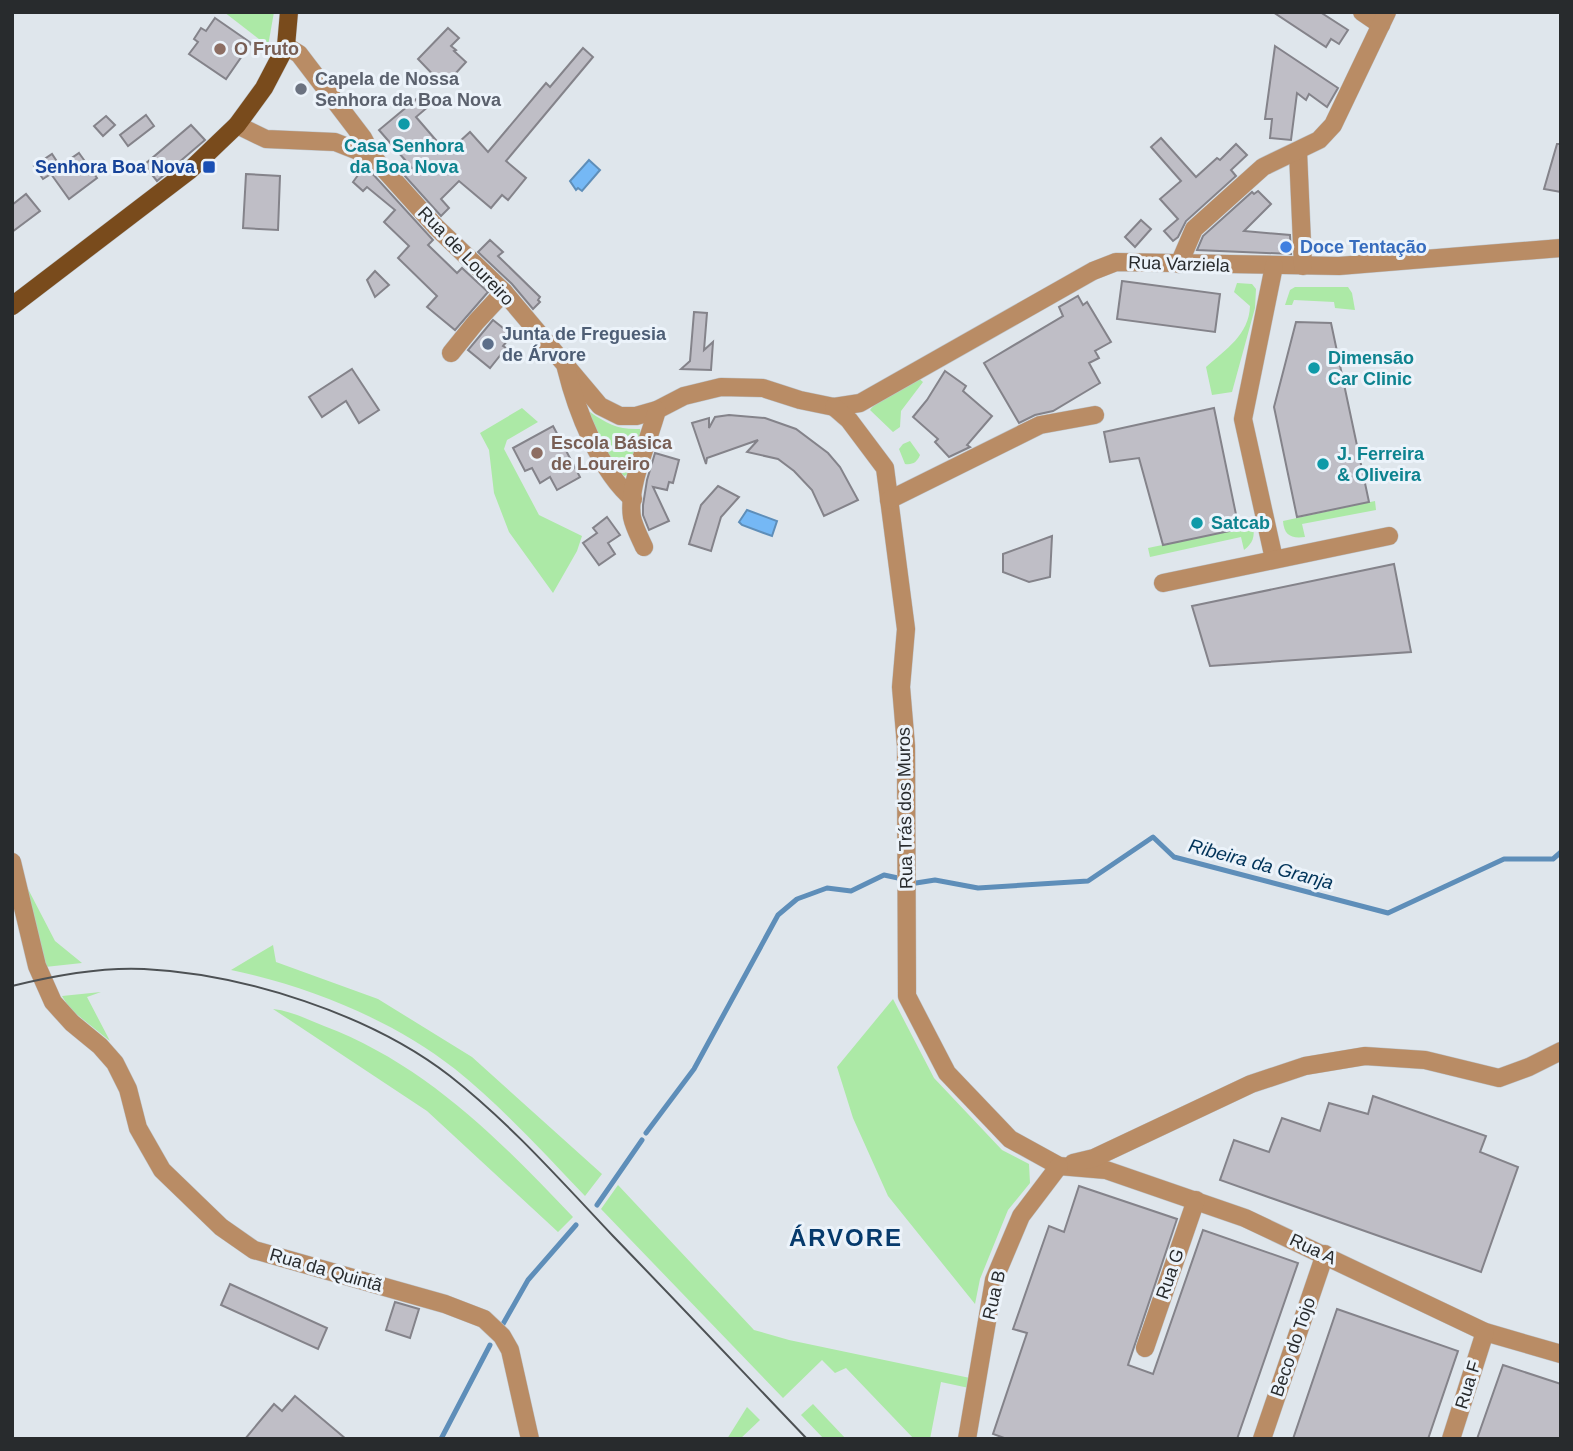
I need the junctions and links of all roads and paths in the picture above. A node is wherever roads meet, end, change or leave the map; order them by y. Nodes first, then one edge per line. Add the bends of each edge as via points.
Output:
1 (289, 12) edge
2 (1362, 12) edge
3 (1384, 19) edge
4 (286, 46) junction
5 (237, 125) junction
6 (1298, 152) junction
7 (373, 158) junction
8 (1561, 248) edge
9 (1180, 264) junction
10 (1273, 266) junction
11 (1303, 266) junction
12 (504, 292) junction
13 (12, 306) edge
14 (451, 354) dead end
15 (565, 365) junction
16 (834, 407) junction
17 (657, 410) junction
18 (1095, 415) dead end
19 (633, 499) junction
20 (889, 500) junction
21 (1389, 536) dead end
22 (644, 547) dead end
23 (1274, 559) junction
24 (1163, 583) dead end
25 (12, 862) edge
26 (15, 888) edge
27 (1561, 1051) edge
28 (1059, 1166) junction
29 (1196, 1200) junction
30 (1325, 1254) junction
31 (1485, 1332) junction
32 (1144, 1348) dead end
33 (1561, 1354) edge
34 (530, 1439) edge
35 (967, 1439) edge
36 (1262, 1439) edge
37 (1451, 1439) edge

1 - 4 main road
2 - 3 street
3 - 6 street via 1333,125
4 - 5 main road
4 - 7 street via 299,54
5 - 7 street, Rua de Loureiro via 266,139 335,142
5 - 13 main road via 190,170
6 - 9 street via 1264,167 1194,229
6 - 11 street
7 - 12 street, Rua de Loureiro
8 - 11 street, Rua Varziela
9 - 10 street, Rua Varziela
9 - 16 street, Rua Varziela via 1116,262 1093,271 860,403
10 - 11 street, Rua Varziela
10 - 23 street via 1244,419
12 - 14 street
12 - 15 street, Rua de Loureiro
15 - 17 street, Rua de Loureiro via 600,407 620,416
15 - 19 street via 584,425 611,475
16 - 17 street, Rua de Loureiro via 763,388 721,387 684,396
16 - 20 street, Rua Trás dos Muros via 885,468
17 - 19 street
18 - 20 street via 1040,425
19 - 22 street via 632,517
20 - 28 street, Rua Trás dos Muros via 906,629 901,688 906,746 907,996 947,1073 1010,1139
21 - 23 street
23 - 24 street
25 - 26 street, Rua da Quintã
26 - 34 street, Rua da Quintã via 37,966 53,1002 115,1063 128,1088 138,1128 162,1170 222,1227 254,1250 484,1319 510,1350
27 - 28 street via 1499,1078 1425,1060 1377,1056 1305,1066 1251,1084 1094,1158
28 - 29 street, Rua A via 1106,1170
28 - 35 street, Rua B via 1021,1216 994,1280
29 - 30 street, Rua A
29 - 32 street, Rua G
30 - 31 street, Rua A
30 - 36 street, Beco do Tojo
31 - 33 street, Rua A
31 - 37 street, Rua F

